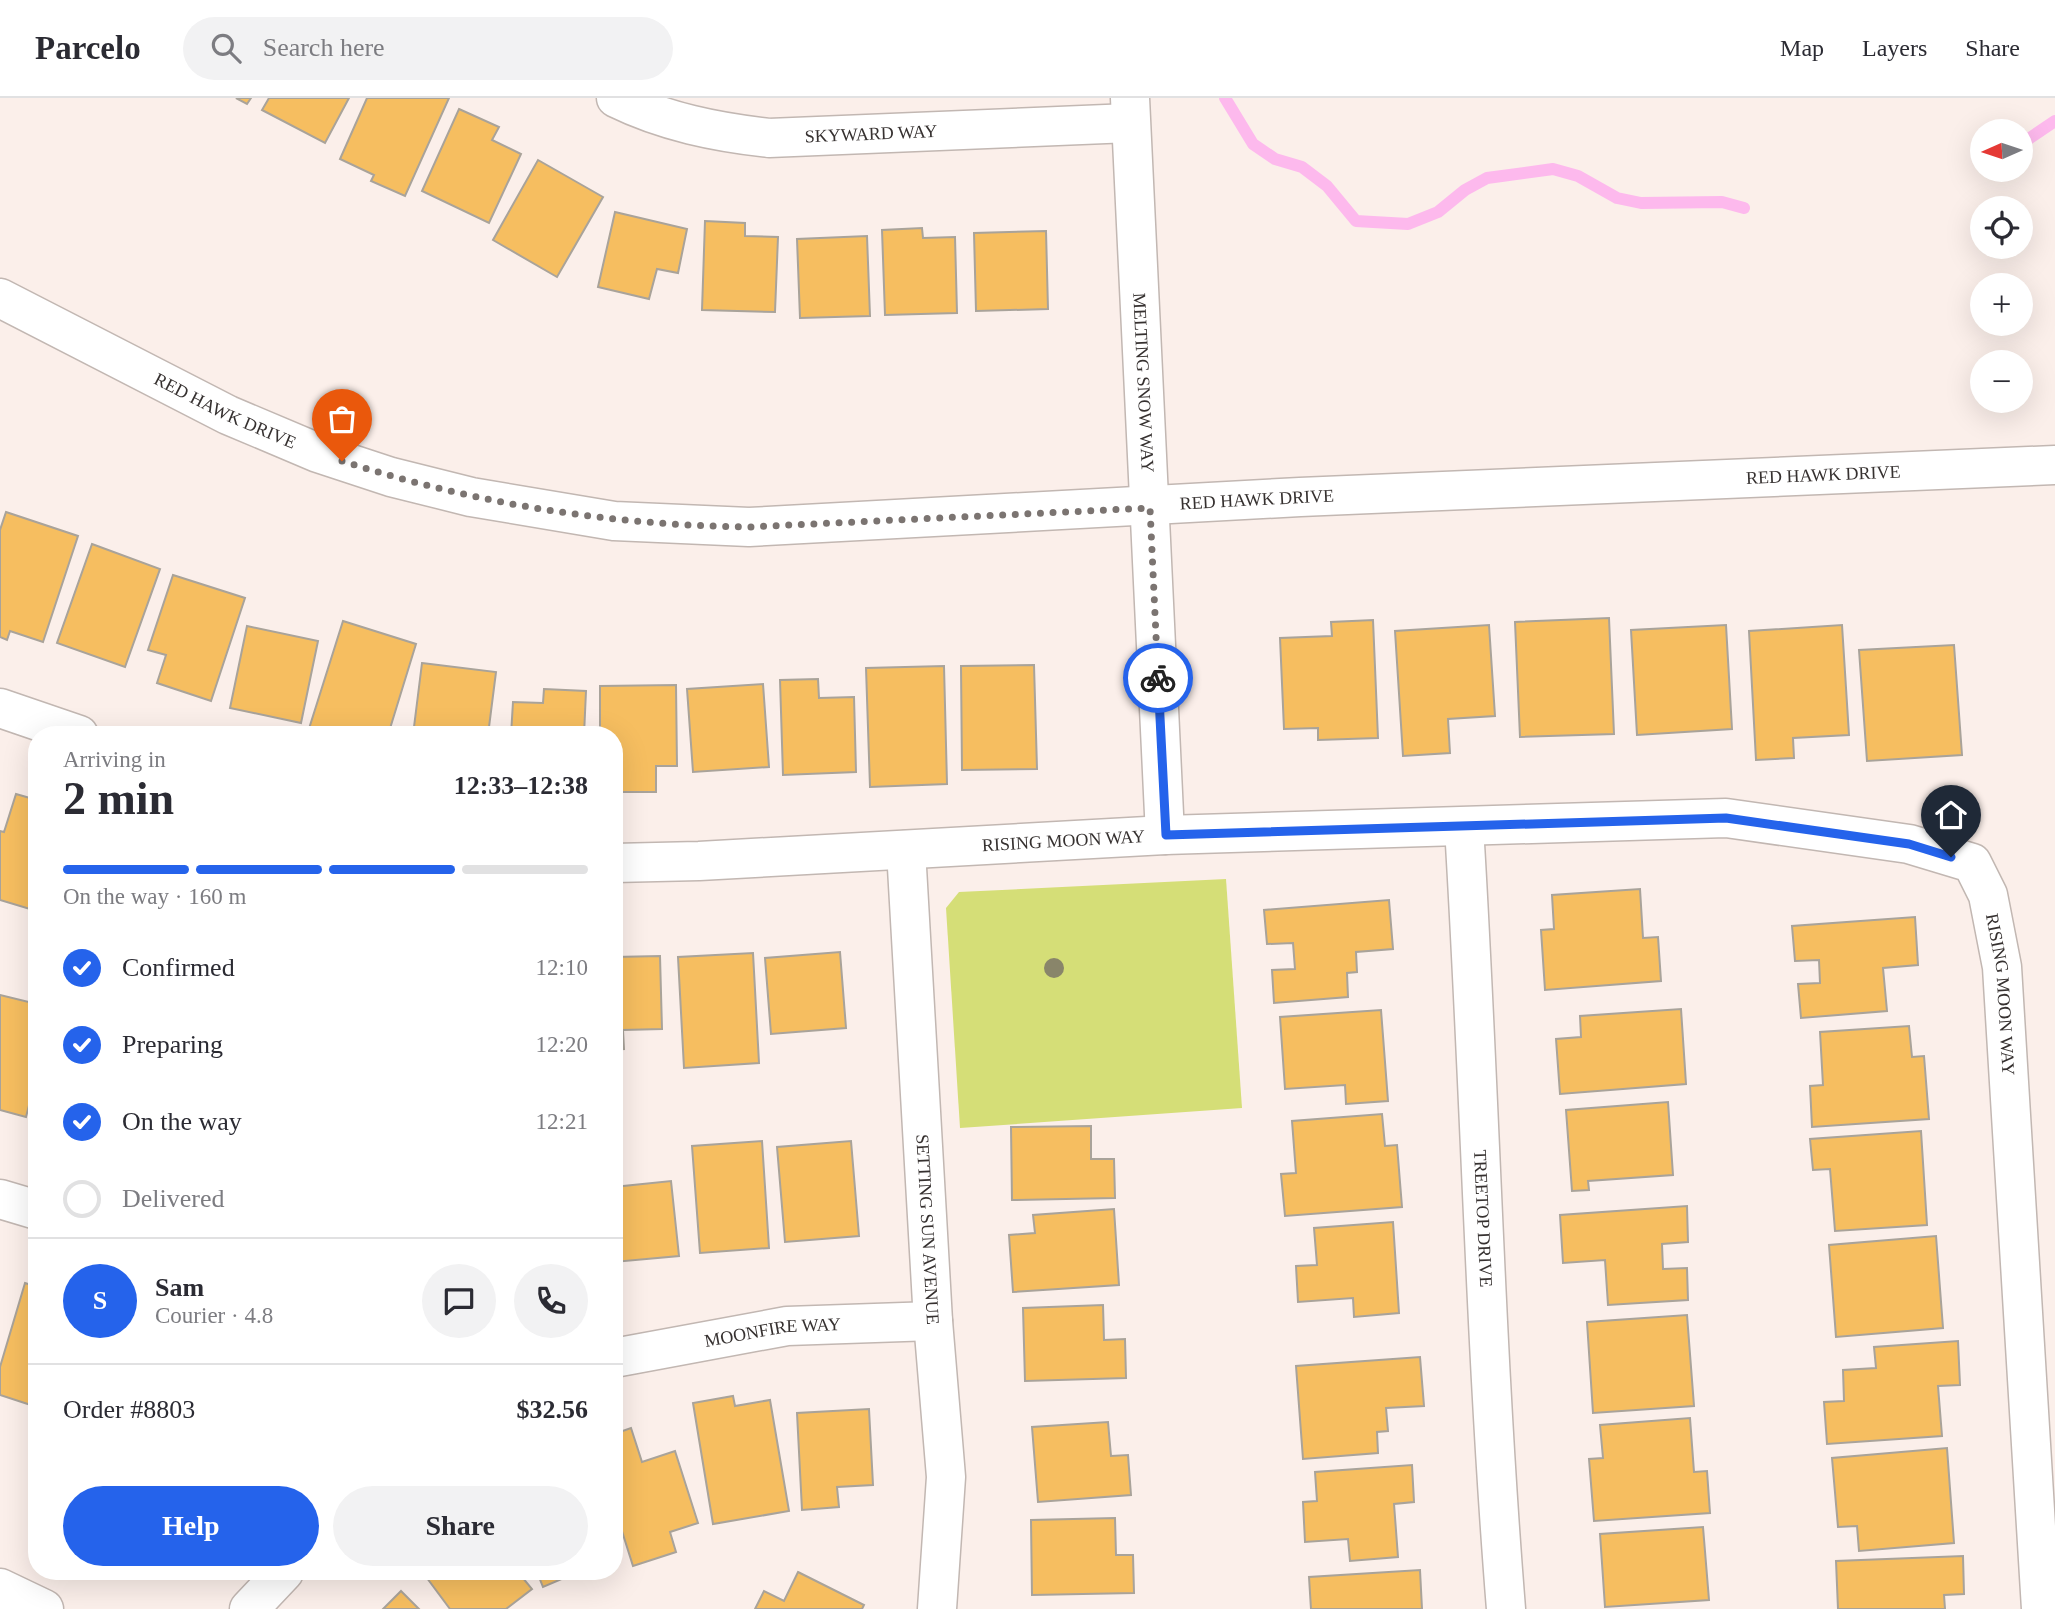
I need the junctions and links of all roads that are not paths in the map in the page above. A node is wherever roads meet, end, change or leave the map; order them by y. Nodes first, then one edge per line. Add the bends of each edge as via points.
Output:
1 (616, 98) edge
2 (1130, 110) edge
3 (0, 298) edge
4 (2055, 465) edge
5 (1150, 508) junction
6 (0, 708) edge
7 (53, 726) edge
8 (1464, 827) junction
9 (1166, 835) junction
10 (906, 850) junction
11 (623, 863) edge
12 (0, 1199) edge
13 (28, 1207) edge
14 (933, 1321) junction
15 (623, 1356) edge
16 (276, 1580) edge
17 (0, 1588) edge
18 (44, 1609) edge
19 (249, 1609) edge
20 (937, 1609) edge
21 (1506, 1609) edge
22 (2041, 1609) edge

1 - 2 street, SKYWARD WAY via 669,120 769,138
2 - 5 street, MELTING SNOW WAY
3 - 5 street, RED HAWK DRIVE via 228,415 318,453 405,481 544,511 614,521 749,527
4 - 5 street, RED HAWK DRIVE via 1300,497
5 - 9 street, MELTING SNOW WAY
6 - 7 street
8 - 9 street, RISING MOON WAY
8 - 21 street, TREETOP DRIVE via 1479,1061 1487,1344
8 - 22 street, RISING MOON WAY via 1726,818 1909,844 1972,863 1988,895 2003,967
9 - 10 street, RISING MOON WAY
10 - 11 street, RISING MOON WAY
10 - 14 street, SETTING SUN AVENUE
12 - 13 street
14 - 15 street, MOONFIRE WAY via 787,1326
14 - 20 street, SETTING SUN AVENUE via 946,1477
16 - 19 street
17 - 18 street

